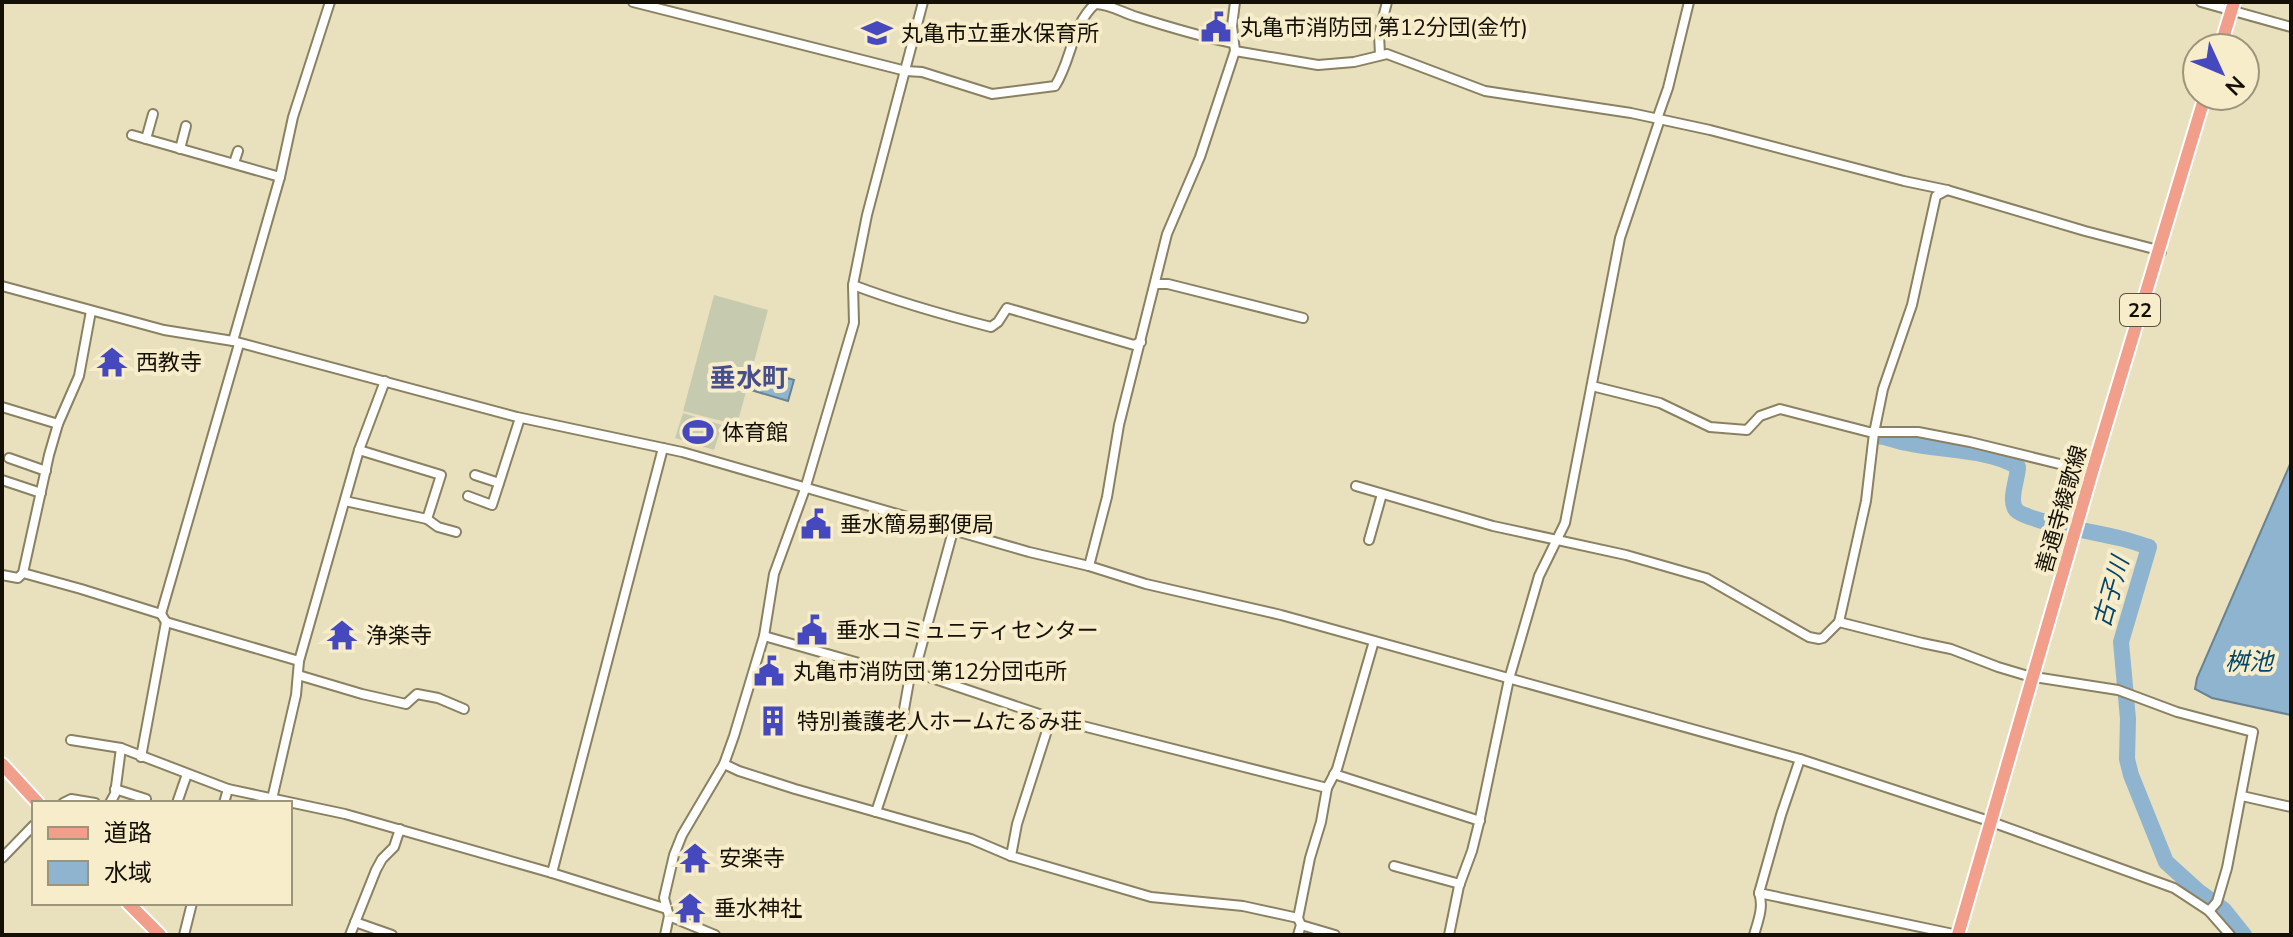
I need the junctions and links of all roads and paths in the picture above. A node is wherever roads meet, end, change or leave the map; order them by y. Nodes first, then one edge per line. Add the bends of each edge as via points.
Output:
1 (330, 2) edge
2 (633, 2) edge
3 (923, 2) edge
4 (1235, 2) edge
5 (1387, 2) edge
6 (1689, 2) edge
7 (2201, 2) edge
8 (2233, 7) edge
9 (2291, 27) edge
10 (2225, 32) edge
11 (1234, 47) junction
12 (1380, 55) junction
13 (906, 71) junction
14 (2200, 112) edge
15 (153, 114) dead end
16 (1659, 119) junction
17 (186, 126) dead end
18 (132, 135) dead end
19 (146, 139) junction
20 (180, 149) junction
21 (238, 151) dead end
22 (234, 163) junction
23 (280, 177) junction
24 (1947, 190) junction
25 (2161, 252) junction
26 (1155, 284) junction
27 (853, 285) junction
28 (2, 286) edge
29 (91, 311) junction
30 (1303, 318) dead end
31 (236, 342) junction
32 (1141, 342) junction
33 (385, 381) junction
34 (1592, 386) junction
35 (2, 407) edge
36 (520, 418) junction
37 (58, 424) junction
38 (1874, 433) junction
39 (663, 448) junction
40 (359, 450) junction
41 (9, 458) dead end
42 (46, 471) junction
43 (2092, 472) junction
44 (475, 475) dead end
45 (2, 480) edge
46 (499, 483) junction
47 (1356, 486) dead end
48 (805, 489) junction
49 (41, 493) junction
50 (1382, 494) junction
51 (468, 496) dead end
52 (345, 501) junction
53 (427, 519) junction
54 (953, 531) junction
55 (456, 532) dead end
56 (1369, 540) dead end
57 (1558, 540) junction
58 (1089, 566) junction
59 (23, 573) junction
60 (2, 575) edge
61 (164, 618) junction
62 (1839, 622) junction
63 (764, 636) junction
64 (1374, 641) junction
65 (299, 661) junction
66 (913, 670) junction
67 (298, 675) junction
68 (2033, 677) junction
69 (1509, 679) junction
70 (464, 709) dead end
71 (1051, 718) junction
72 (71, 740) dead end
73 (121, 748) junction
74 (141, 757) junction
75 (1800, 759) junction
76 (2, 764) edge
77 (724, 764) junction
78 (187, 774) junction
79 (1334, 774) junction
80 (1327, 788) junction
81 (115, 789) junction
82 (228, 789) junction
83 (2242, 796) junction
84 (146, 799) dead end
85 (272, 799) junction
86 (36, 801) edge
87 (111, 801) edge
88 (178, 801) edge
89 (225, 801) edge
90 (282, 801) edge
91 (292, 803) edge
92 (2291, 807) edge
93 (876, 812) junction
94 (1480, 821) junction
95 (1990, 823) junction
96 (32, 827) edge
97 (400, 829) junction
98 (1011, 856) junction
99 (2, 858) edge
100 (1394, 866) dead end
101 (552, 873) junction
102 (1460, 884) junction
103 (1759, 893) junction
104 (130, 905) edge
105 (192, 905) edge
106 (2209, 911) junction
107 (668, 913) junction
108 (355, 922) junction
109 (1299, 926) edge
110 (160, 935) edge
111 (184, 935) edge
112 (350, 935) edge
113 (392, 935) edge
114 (665, 935) edge
115 (715, 935) edge
116 (1335, 935) edge
117 (1449, 935) edge
118 (1754, 935) edge
119 (1958, 935) edge
120 (2230, 935) edge

1 - 23 street
2 - 13 street
3 - 13 street
4 - 11 street
5 - 12 street
6 - 16 street
7 - 8 street
8 - 9 street
8 - 10 main road
11 - 12 street via 1318,65
11 - 13 street via 1095,4 1079,25 1055,86 992,94
11 - 26 street via 1200,157 1167,234
12 - 16 street via 1485,91
13 - 27 street
14 - 25 main road, 善通寺綾歌線 / 22
15 - 19 street
16 - 24 street
16 - 34 street via 1620,238
17 - 20 street
18 - 19 street
19 - 20 street
20 - 22 street
21 - 22 street
22 - 23 street
23 - 31 street
24 - 25 street
24 - 38 street via 1936,196 1912,305
25 - 43 main road, 善通寺綾歌線 / 22
26 - 30 street
26 - 32 street
27 - 32 street via 969,323 991,327 1007,308 1134,345
27 - 48 street via 854,323
28 - 29 street
29 - 31 street
29 - 37 street via 79,376
31 - 33 street
31 - 61 street
32 - 58 street
33 - 36 street
33 - 40 street
34 - 38 street via 1660,403 1710,427 1747,430 1760,416 1780,409
34 - 57 street
35 - 37 street
36 - 39 street
36 - 46 street
37 - 42 street
38 - 43 street via 1918,432
38 - 62 street via 1866,501
39 - 48 street
39 - 101 street
40 - 52 street
40 - 53 street via 441,475
41 - 42 street
42 - 49 street
43 - 68 main road, 善通寺綾歌線 / 22
44 - 46 street
45 - 49 street
46 - 51 street via 492,505
47 - 50 street
48 - 54 street
48 - 63 street via 774,574
49 - 59 street
50 - 56 street
50 - 57 street
52 - 53 street
52 - 65 street
53 - 55 street
54 - 58 street
54 - 66 street
57 - 62 street via 1706,578 1809,637 1823,638
57 - 69 street via 1539,576
58 - 64 street
59 - 60 street via 18,578
59 - 61 street
61 - 65 street
61 - 74 street
62 - 68 street via 1951,649
63 - 66 street via 866,665
63 - 77 street
64 - 69 street
64 - 79 street
65 - 67 street
66 - 71 street
66 - 93 street via 903,731
67 - 70 street via 406,704 417,694
67 - 85 street
68 - 83 street via 2118,690 2253,732
68 - 95 main road, 善通寺綾歌線 / 22
69 - 75 street
69 - 94 street
71 - 80 street
71 - 98 street
72 - 73 street
73 - 74 street
73 - 81 street
74 - 78 street
75 - 95 street
75 - 103 street
76 - 86 main road
77 - 93 street
77 - 107 street via 674,855 664,898
78 - 82 street
78 - 88 street
79 - 80 street
79 - 94 street
80 - 109 street
81 - 84 street
81 - 87 street
82 - 85 street
82 - 89 street
83 - 92 street
83 - 106 street via 2227,868
85 - 90 street
91 - 97 street
93 - 98 street
94 - 102 street
95 - 106 street via 2174,888
95 - 119 main road, 善通寺綾歌線 / 22
96 - 99 street
97 - 101 street
97 - 108 street
98 - 109 street via 1151,897 1243,906
100 - 102 street
101 - 107 street
102 - 117 street
103 - 118 street
103 - 119 street
104 - 110 main road
105 - 111 street
106 - 120 street
107 - 114 street
107 - 115 street
108 - 112 street
108 - 113 street
109 - 116 street

